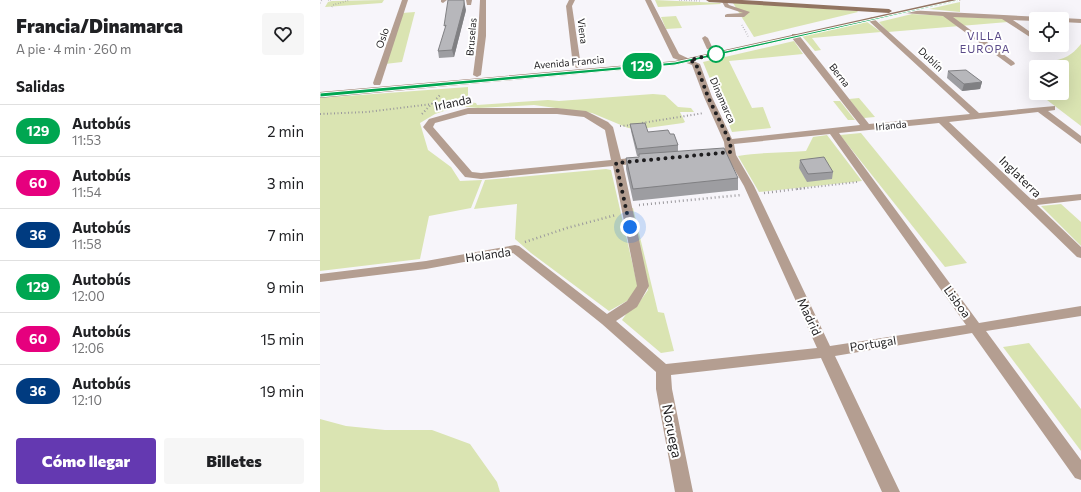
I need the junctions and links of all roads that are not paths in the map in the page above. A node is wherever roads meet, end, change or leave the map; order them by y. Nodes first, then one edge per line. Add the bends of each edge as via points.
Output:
1 (405, 0) edge
2 (483, 0) edge
3 (572, 0) edge
4 (648, 0) edge
5 (708, 0) edge
6 (927, 0) edge
7 (958, 0) edge
8 (723, 1) edge
9 (827, 7) junction
10 (882, 10) junction
11 (906, 12) junction
12 (945, 14) junction
13 (727, 16) dead end
14 (1004, 17) junction
15 (1029, 18) edge
16 (833, 19) junction
17 (872, 19) junction
18 (1069, 20) edge
19 (1081, 21) edge
20 (1029, 34) edge
21 (795, 36) junction
22 (705, 38) dead end
23 (710, 49) junction
24 (676, 56) junction
25 (690, 60) junction
26 (1011, 64) dead end
27 (577, 66) junction
28 (477, 75) junction
29 (377, 83) junction
30 (320, 87) edge
31 (320, 95) edge
32 (1052, 108) dead end
33 (1040, 109) junction
34 (976, 116) junction
35 (941, 119) junction
36 (866, 127) junction
37 (833, 131) junction
38 (1081, 141) edge
39 (730, 147) junction
40 (700, 154) edge
41 (654, 159) edge
42 (616, 163) junction
43 (1081, 197) edge
44 (1028, 203) junction
45 (1081, 254) edge
46 (320, 278) edge
47 (1081, 311) edge
48 (607, 321) junction
49 (976, 327) junction
50 (825, 352) junction
51 (663, 370) junction
52 (1081, 473) edge
53 (684, 492) edge
54 (891, 492) edge

1 - 29 street, Oslo
2 - 28 street, Bruselas
3 - 27 street, Viena via 569,6
4 - 24 street
5 - 8 main road
6 - 10 main road, Avenida Francia
7 - 11 main road, Avenida Francia
8 - 9 main road
8 - 13 lane via 727,6 748,12 744,15
9 - 10 main road
9 - 16 main road
10 - 11 main road
10 - 16 main road, Avenida Francia
11 - 12 street
11 - 17 main road, Avenida Francia
12 - 14 street
12 - 26 street
14 - 15 street
14 - 20 street
16 - 23 main road, Avenida Francia
17 - 21 main road, Avenida Francia
17 - 34 street, Dublín
18 - 19 street
21 - 25 main road, Avenida Francia
21 - 36 street, Berna
22 - 23 lane
23 - 24 main road, Avenida Francia
24 - 25 street
24 - 27 main road, Avenida Francia
25 - 31 main road, Avenida Francia
25 - 39 street, Dinamarca via 696,64
27 - 28 main road, Avenida Francia
28 - 29 main road, Avenida Francia
29 - 30 main road, Avenida Francia
32 - 33 street, Irlanda
33 - 34 street, Irlanda
33 - 38 street
34 - 35 street, Irlanda
35 - 36 street, Irlanda
35 - 44 street, Inglaterra
36 - 37 street, Irlanda
37 - 39 street, Irlanda
37 - 49 street, Lisboa
39 - 40 street, Irlanda
39 - 50 street, Madrid via 731,155 749,186
41 - 42 street, Irlanda
42 - 42 street, Irlanda via 608,127 586,114 557,111 468,110 432,121 428,127 469,175
42 - 48 street via 643,286 632,304
43 - 44 street
44 - 45 street, Inglaterra
46 - 48 street, Holanda via 426,265 515,249
47 - 49 street, Portugal
48 - 51 street, Holanda
49 - 50 street, Portugal
49 - 52 street, Lisboa
50 - 51 street, Portugal
50 - 54 street, Madrid
51 - 53 street, Noruega via 664,389

